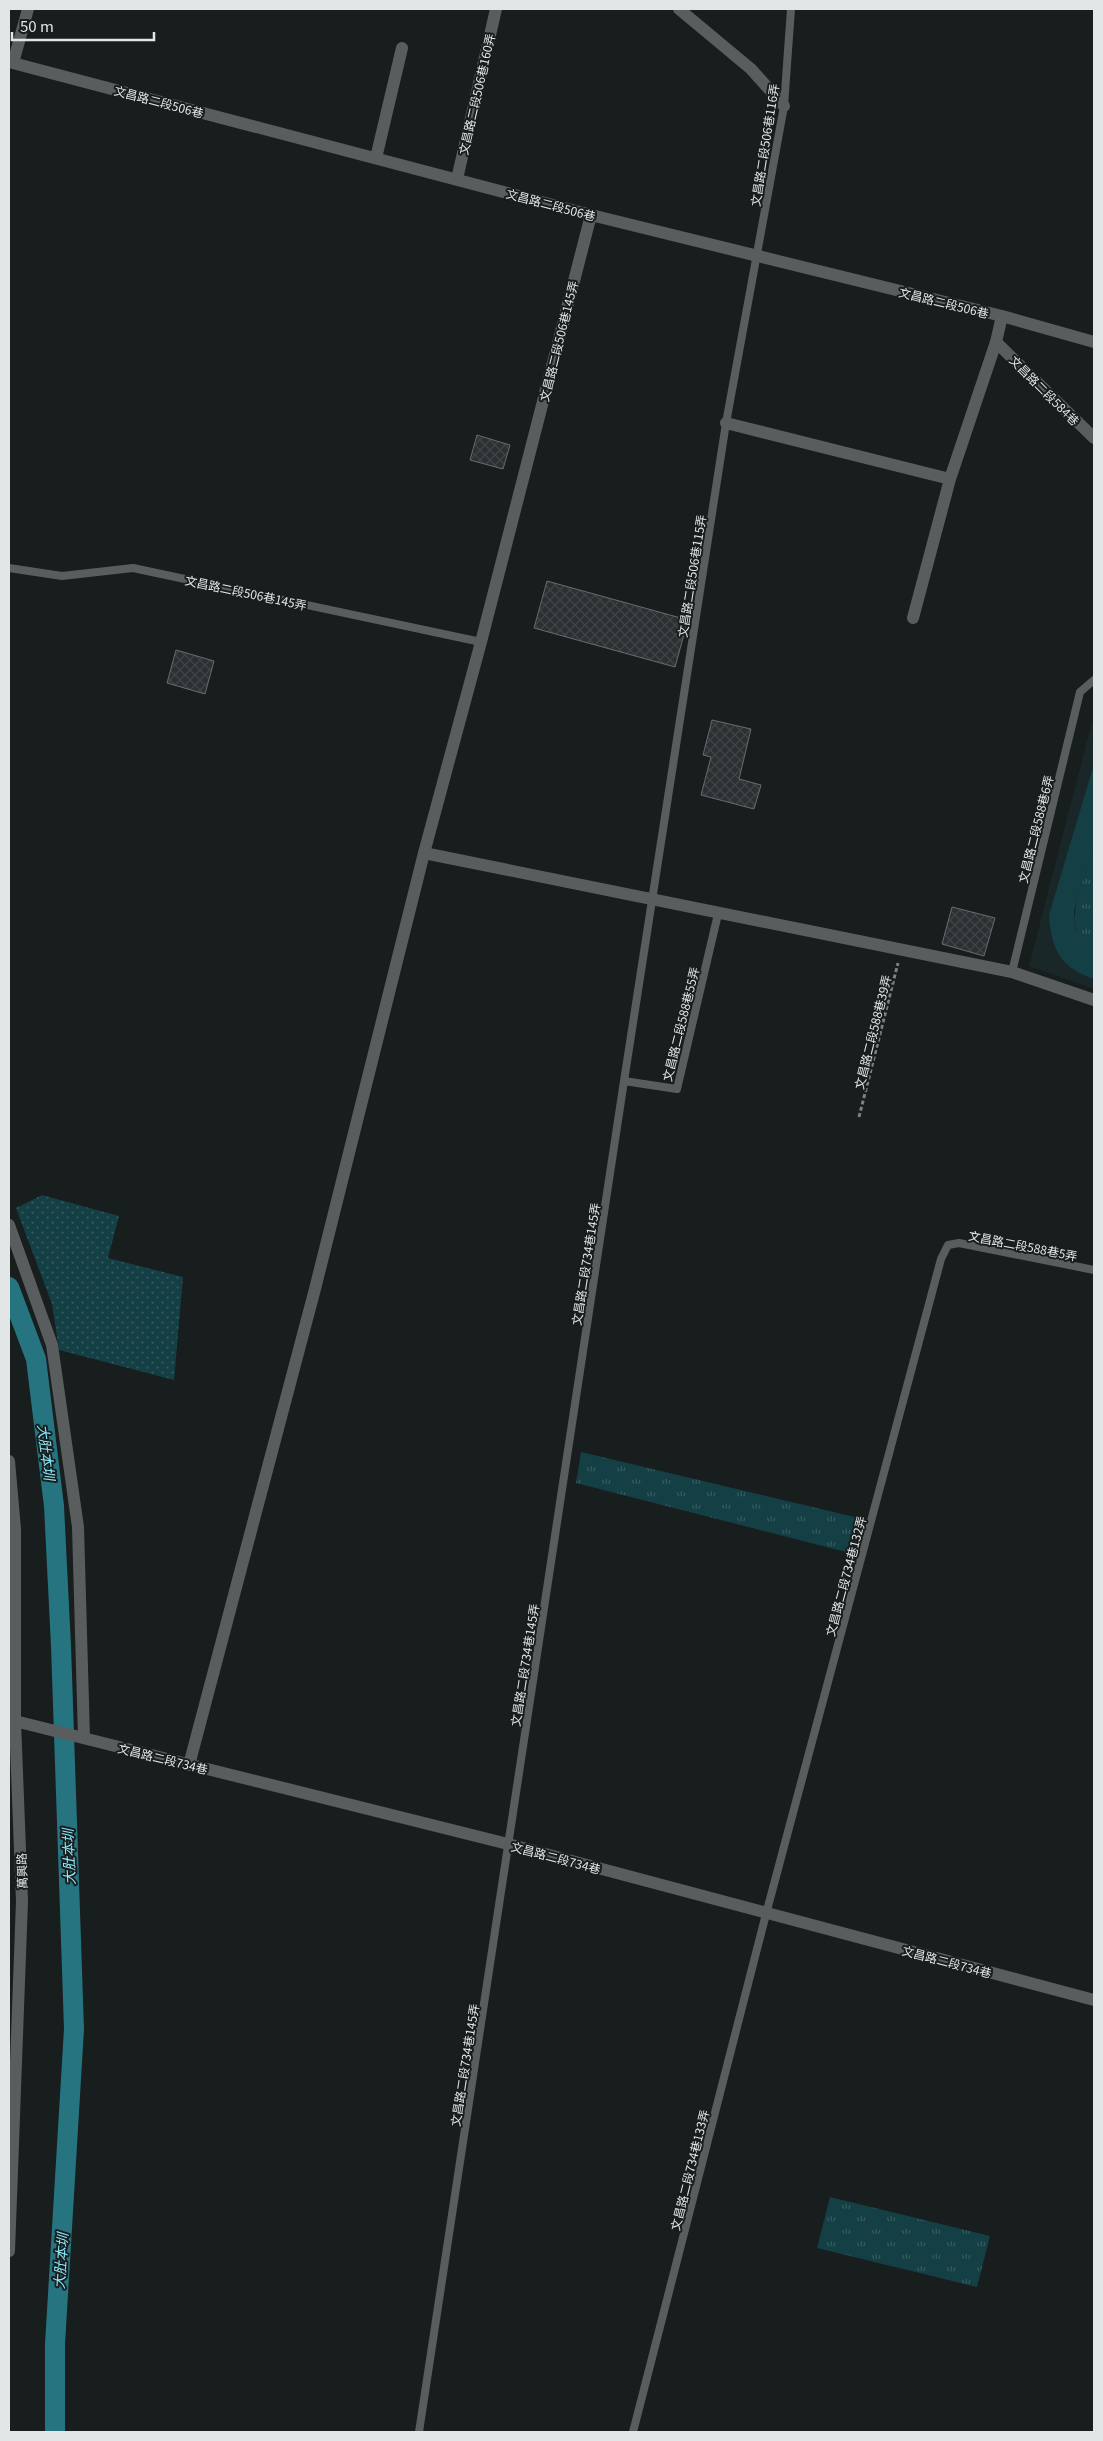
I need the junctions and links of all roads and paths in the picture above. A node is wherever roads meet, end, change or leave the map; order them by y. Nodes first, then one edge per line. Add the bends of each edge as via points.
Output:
1 (28, 9) edge
2 (496, 9) edge
3 (679, 9) edge
4 (791, 9) edge
5 (402, 48) dead end
6 (11, 63) edge
7 (784, 106) junction
8 (376, 158) junction
9 (457, 179) junction
10 (591, 215) junction
11 (756, 255) junction
12 (1002, 316) junction
13 (996, 342) junction
14 (1094, 342) edge
15 (726, 423) junction
16 (1094, 438) edge
17 (950, 479) junction
18 (9, 568) edge
19 (913, 618) dead end
20 (481, 642) junction
21 (1094, 680) edge
22 (424, 853) junction
23 (652, 901) junction
24 (718, 914) junction
25 (901, 950) junction
26 (1012, 972) junction
27 (1094, 1000) edge
28 (624, 1081) junction
29 (859, 1117) dead end
30 (9, 1225) edge
31 (948, 1245) joint
32 (1094, 1270) edge
33 (9, 1461) edge
34 (11, 1493) edge
35 (15, 1721) junction
36 (84, 1738) junction
37 (188, 1765) junction
38 (508, 1844) junction
39 (766, 1914) junction
40 (1094, 2000) edge
41 (9, 2251) edge
42 (419, 2432) edge
43 (633, 2432) edge

1 - 6 street
2 - 9 street, 文昌路二段506巷160弄
3 - 7 street via 751,69
4 - 7 lane, 文昌路二段506巷116弄
5 - 8 street
6 - 8 street, 文昌路二段506巷
7 - 11 lane, 文昌路二段506巷116弄
8 - 9 street, 文昌路二段506巷
9 - 10 street, 文昌路二段506巷
10 - 11 street, 文昌路二段506巷
10 - 20 street, 文昌路二段506巷145弄
11 - 12 street, 文昌路二段506巷
11 - 15 lane, 文昌路二段506巷115弄
12 - 13 street
12 - 14 street, 文昌路二段506巷
13 - 16 street, 文昌路二段584巷
13 - 17 street
15 - 17 street
15 - 23 lane, 文昌路二段506巷115弄
17 - 19 street
18 - 20 lane, 文昌路二段506巷145弄 via 62,576 133,568
20 - 22 street, 文昌路二段506巷145弄
21 - 26 lane, 文昌路二段588巷6弄 via 1080,692
22 - 23 street
22 - 37 street, 文昌路二段506巷145弄 via 315,1289
23 - 24 street
23 - 28 lane, 文昌路二段734巷145弄
24 - 25 street
24 - 28 lane, 文昌路二段588巷55弄 via 677,1089
25 - 26 street
25 - 29 path, 文昌路二段588巷39弄
26 - 27 street
28 - 38 lane, 文昌路二段734巷145弄
30 - 36 street via 52,1345 78,1527
31 - 32 lane, 文昌路二段588巷5弄 via 960,1243
31 - 39 lane, 文昌路二段734巷132弄 via 941,1259
33 - 34 street, 萬興路
34 - 35 street, 萬興路 via 15,1529
35 - 36 street, 文昌路二段734巷
35 - 41 street, 萬興路 via 22,1900
36 - 37 street, 文昌路二段734巷
37 - 38 street, 文昌路二段734巷
38 - 39 street, 文昌路二段734巷
38 - 42 lane, 文昌路二段734巷145弄
39 - 40 street, 文昌路二段734巷
39 - 43 lane, 文昌路二段734巷133弄

